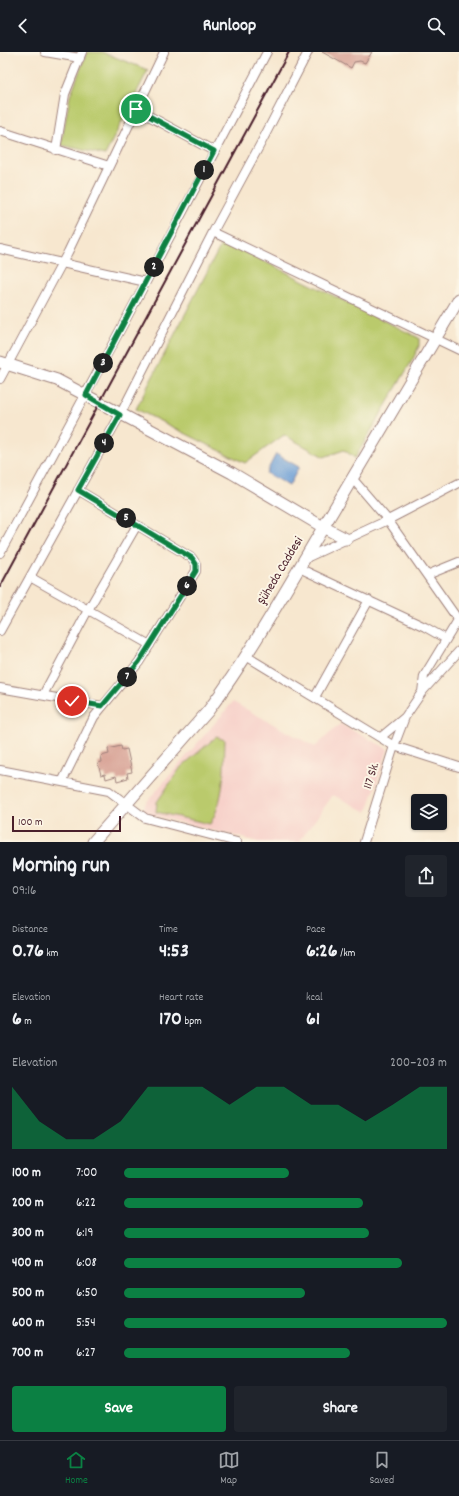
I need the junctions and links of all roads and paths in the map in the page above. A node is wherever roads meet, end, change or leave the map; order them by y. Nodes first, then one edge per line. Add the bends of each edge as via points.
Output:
1 (45, 52) edge
2 (164, 52) edge
3 (267, 52) edge
4 (308, 52) edge
5 (81, 55) edge
6 (136, 109) junction
7 (0, 131) edge
8 (56, 150) junction
9 (214, 151) junction
10 (109, 166) junction
11 (213, 232) junction
12 (0, 249) edge
13 (62, 262) junction
14 (146, 282) junction
15 (459, 299) edge
16 (435, 339) junction
17 (459, 350) edge
18 (4, 363) edge
19 (0, 379) edge
20 (86, 395) junction
21 (120, 415) junction
22 (352, 478) junction
23 (459, 483) edge
24 (78, 490) junction
25 (388, 520) junction
26 (137, 525) junction
27 (323, 527) junction
28 (346, 539) junction
29 (0, 553) edge
30 (306, 558) junction
31 (459, 562) edge
32 (299, 568) junction
33 (427, 575) junction
34 (30, 578) junction
35 (369, 600) junction
36 (88, 610) junction
37 (459, 620) edge
38 (0, 631) edge
39 (446, 639) junction
40 (150, 645) junction
41 (459, 651) edge
42 (246, 656) junction
43 (0, 688) edge
44 (422, 692) junction
45 (43, 695) junction
46 (315, 697) junction
47 (102, 706) junction
48 (405, 717) junction
49 (381, 737) junction
50 (394, 746) junction
51 (459, 767) edge
52 (0, 770) edge
53 (62, 782) junction
54 (126, 804) junction
55 (95, 840) edge
56 (222, 840) edge
57 (237, 842) edge
58 (364, 842) edge

1 - 5 street
2 - 6 street
3 - 9 street
4 - 11 street
5 - 8 street via 65,94
6 - 9 street
6 - 10 street
7 - 8 street
8 - 10 street
9 - 14 street
10 - 13 street
11 - 16 street
11 - 21 street
12 - 13 street
13 - 14 street
13 - 18 street
14 - 20 street
15 - 16 main road, Şüheda Caddesi
16 - 17 street
16 - 22 main road, Şüheda Caddesi
18 - 19 street
18 - 20 main road via 57,380
20 - 21 main road
20 - 29 street
21 - 24 street
21 - 27 main road via 232,473
22 - 25 street
22 - 27 main road, Şüheda Caddesi
23 - 25 street
24 - 26 street
24 - 34 street
25 - 28 street
25 - 33 street
26 - 36 street
26 - 40 street via 192,558 196,564 196,571
27 - 28 main road
27 - 30 main road, Şüheda Caddesi
28 - 30 street
30 - 32 main road, Şüheda Caddesi
31 - 33 street
32 - 35 street
32 - 42 main road, Şüheda Caddesi
33 - 37 street
34 - 36 street
34 - 38 street
35 - 39 street
35 - 46 street
36 - 40 street
36 - 45 street
37 - 39 street
39 - 44 street via 424,676
40 - 47 street
41 - 44 street
42 - 46 street
42 - 54 main road, Şüheda Caddesi via 208,711
43 - 45 street
44 - 48 street
45 - 47 street
46 - 49 street
47 - 53 street
48 - 49 street
48 - 50 street, 117 Sk.
49 - 50 street
50 - 51 street
50 - 58 street, 117 Sk.
52 - 53 street
53 - 54 street via 109,791
54 - 55 main road, Şüheda Caddesi
54 - 56 street via 145,818
56 - 57 street

